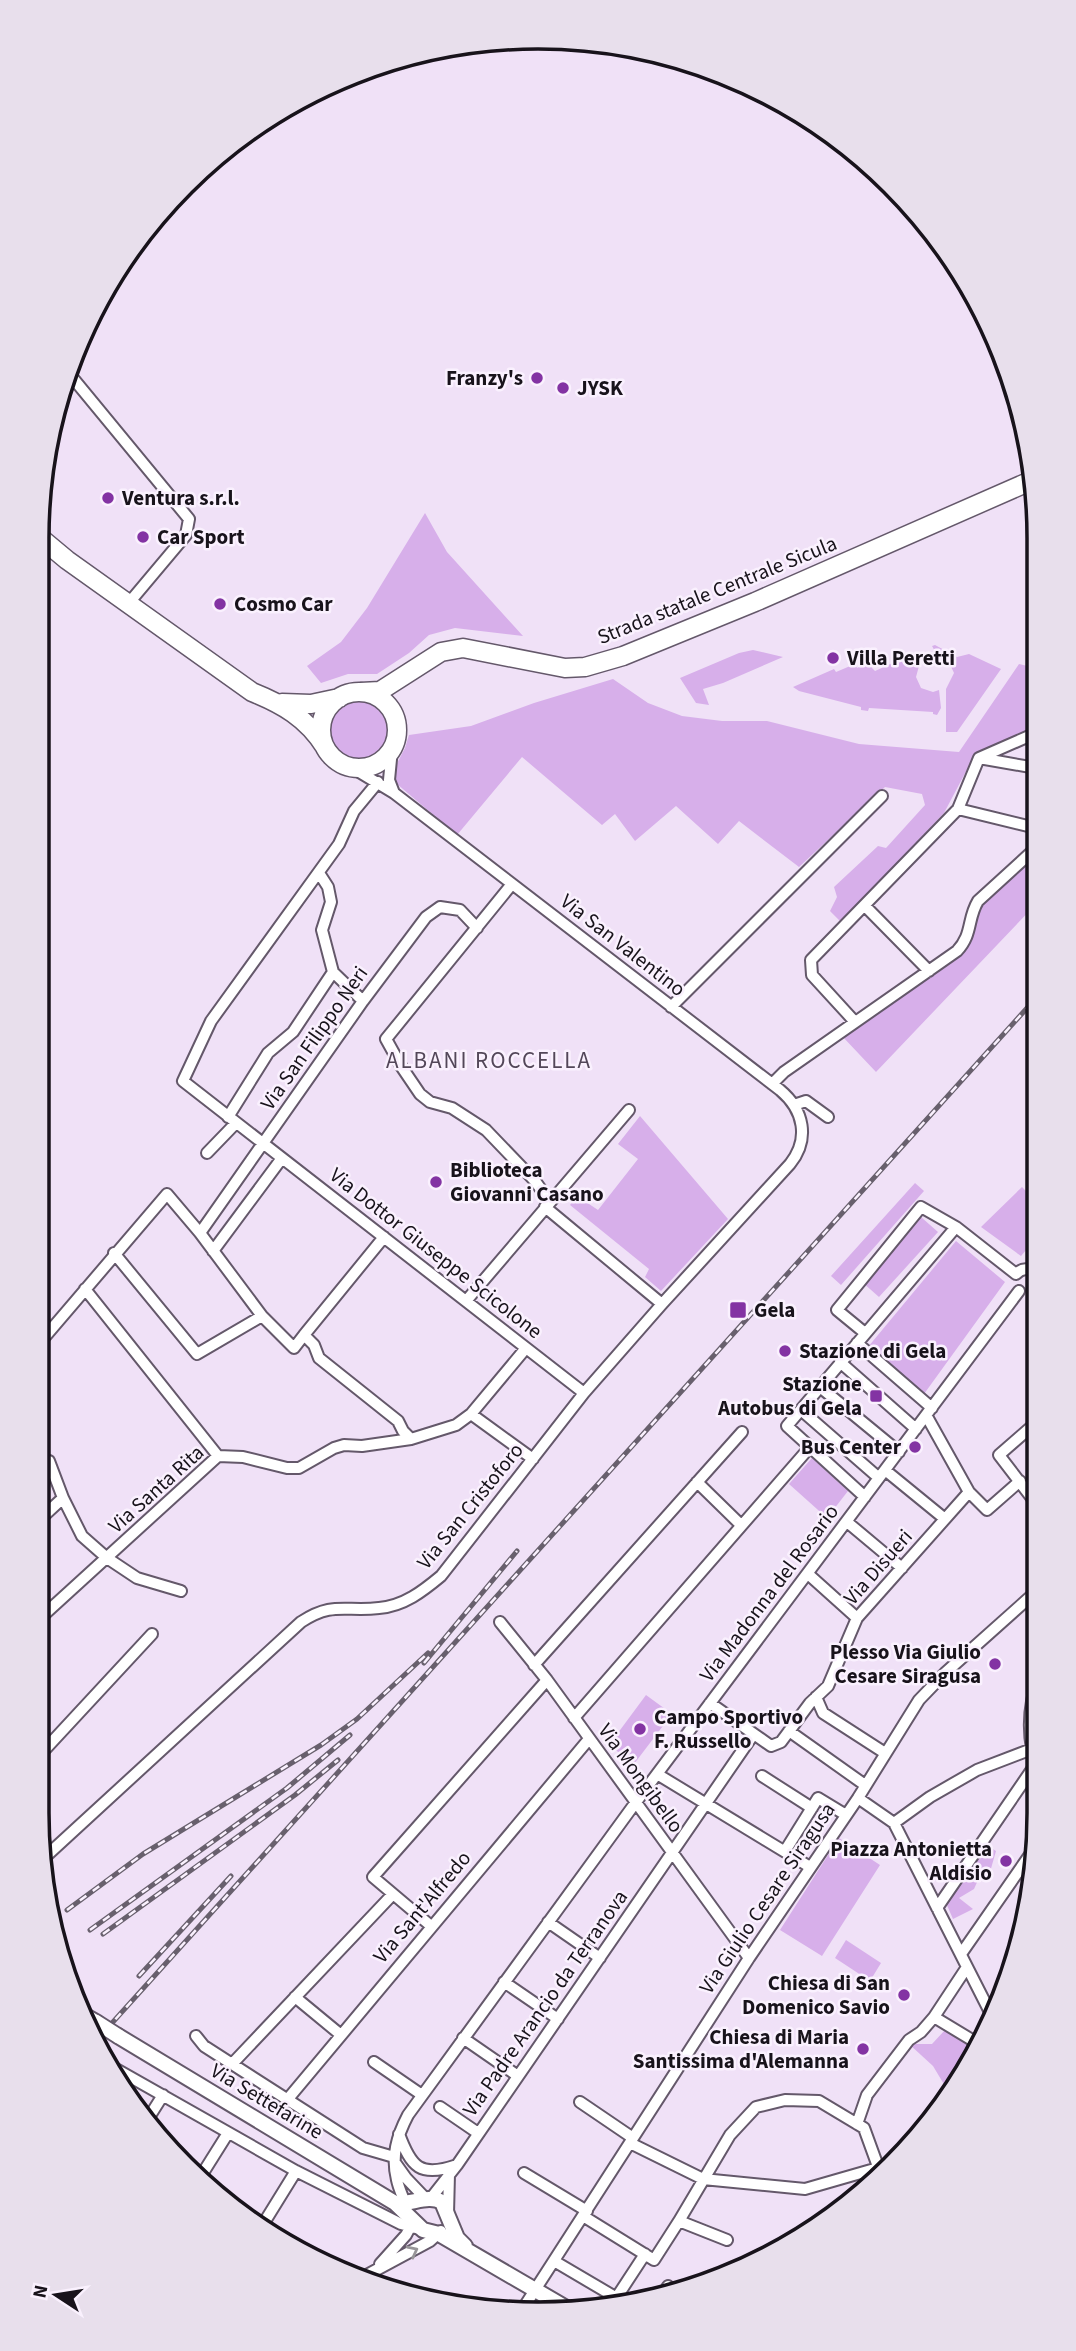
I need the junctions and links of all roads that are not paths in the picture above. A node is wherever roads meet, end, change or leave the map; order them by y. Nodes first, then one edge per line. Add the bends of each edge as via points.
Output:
1 (75, 381) edge
2 (1024, 484) edge
3 (49, 544) edge
4 (128, 604) junction
5 (409, 674) junction
6 (361, 692) junction
7 (339, 698) junction
8 (279, 703) junction
9 (396, 722) junction
10 (1027, 737) edge
11 (325, 747) junction
12 (392, 749) junction
13 (979, 758) junction
14 (1027, 766) edge
15 (351, 767) junction
16 (378, 782) junction
17 (394, 793) junction
18 (882, 796) dead end
19 (958, 809) junction
20 (1027, 826) edge
21 (1027, 856) edge
22 (319, 873) junction
23 (512, 884) junction
24 (865, 905) junction
25 (477, 928) junction
26 (929, 971) junction
27 (333, 972) junction
28 (363, 1001) junction
29 (671, 1007) junction
30 (855, 1022) junction
31 (772, 1084) junction
32 (794, 1105) junction
33 (629, 1110) dead end
34 (828, 1117) dead end
35 (232, 1120) junction
36 (264, 1144) junction
37 (207, 1153) dead end
38 (282, 1158) junction
39 (547, 1205) junction
40 (956, 1227) junction
41 (200, 1233) junction
42 (384, 1237) junction
43 (213, 1251) junction
44 (114, 1253) junction
45 (1027, 1269) edge
46 (1016, 1274) junction
47 (85, 1289) junction
48 (1019, 1291) junction
49 (1027, 1292) edge
50 (466, 1301) junction
51 (662, 1304) junction
52 (262, 1316) junction
53 (49, 1332) edge
54 (865, 1334) junction
55 (304, 1335) junction
56 (856, 1343) junction
57 (526, 1348) junction
58 (840, 1363) junction
59 (820, 1387) junction
60 (584, 1393) junction
61 (801, 1410) junction
62 (929, 1412) junction
63 (471, 1414) junction
64 (916, 1429) junction
65 (1027, 1431) edge
66 (742, 1432) dead end
67 (411, 1439) junction
68 (810, 1447) junction
69 (899, 1452) junction
70 (218, 1456) junction
71 (533, 1459) junction
72 (49, 1461) dead end
73 (882, 1474) junction
74 (1020, 1481) junction
75 (697, 1482) junction
76 (1027, 1491) edge
77 (969, 1492) junction
78 (865, 1497) junction
79 (62, 1498) junction
80 (49, 1510) edge
81 (945, 1519) junction
82 (847, 1522) junction
83 (741, 1525) junction
84 (107, 1558) junction
85 (902, 1568) junction
86 (808, 1574) junction
87 (181, 1591) dead end
88 (1027, 1600) edge
89 (49, 1610) edge
90 (857, 1618) junction
91 (500, 1622) dead end
92 (152, 1634) dead end
93 (534, 1665) junction
94 (547, 1680) junction
95 (816, 1697) junction
96 (710, 1703) junction
97 (574, 1718) junction
98 (789, 1731) junction
99 (753, 1735) junction
100 (589, 1739) junction
101 (49, 1745) edge
102 (1027, 1751) edge
103 (886, 1753) junction
104 (657, 1774) junction
105 (762, 1776) dead end
106 (1027, 1784) edge
107 (865, 1785) junction
108 (858, 1798) junction
109 (636, 1802) junction
110 (706, 1803) junction
111 (812, 1808) junction
112 (846, 1815) junction
113 (894, 1823) junction
114 (785, 1851) junction
115 (51, 1852) edge
116 (672, 1853) junction
117 (1024, 1863) edge
118 (810, 1867) junction
119 (393, 1894) junction
120 (937, 1908) junction
121 (548, 1922) junction
122 (431, 1926) junction
123 (961, 1954) junction
124 (600, 1958) junction
125 (750, 1958) junction
126 (967, 1967) junction
127 (504, 1982) junction
128 (295, 1997) junction
129 (987, 2006) edge
130 (934, 2017) junction
131 (558, 2019) junction
132 (96, 2022) edge
133 (341, 2035) junction
134 (196, 2036) dead end
135 (463, 2038) junction
136 (971, 2039) edge
137 (374, 2062) dead end
138 (232, 2064) junction
139 (123, 2072) edge
140 (518, 2076) junction
141 (163, 2095) junction
142 (422, 2095) junction
143 (287, 2101) junction
144 (580, 2102) dead end
145 (440, 2107) dead end
146 (152, 2113) edge
147 (857, 2124) junction
148 (228, 2133) junction
149 (478, 2133) junction
150 (398, 2134) junction
151 (632, 2141) junction
152 (395, 2160) junction
153 (877, 2165) edge
154 (204, 2170) edge
155 (453, 2170) junction
156 (296, 2171) junction
157 (869, 2172) edge
158 (524, 2173) dead end
159 (703, 2179) junction
160 (426, 2200) junction
161 (585, 2213) junction
162 (266, 2220) edge
163 (423, 2220) junction
164 (679, 2221) junction
165 (727, 2240) dead end
166 (645, 2254) junction
167 (554, 2260) junction
168 (372, 2273) edge
169 (373, 2273) edge
170 (536, 2289) junction
171 (619, 2295) edge
172 (614, 2296) edge
173 (556, 2301) edge
174 (528, 2302) edge

1 - 4 street via 190,519 186,536
2 - 5 main road, Strada statale Centrale Sicula via 623,656 565,668 463,648 442,652
3 - 4 main road
4 - 8 main road via 252,692
5 - 6 main road, Strada statale Centrale Sicula via 380,691
5 - 9 main road via 401,689
6 - 7 main road
6 - 9 main road via 383,701
7 - 8 main road via 311,704
7 - 11 main road via 322,725
8 - 11 main road via 309,725
9 - 12 main road
10 - 13 street
11 - 15 main road via 340,763
12 - 15 main road via 374,765
12 - 17 street via 389,780
13 - 14 street
13 - 19 street
15 - 16 street, Via San Valentino
16 - 17 street, Via San Valentino
16 - 22 street via 354,811
17 - 23 street, Via San Valentino
18 - 29 street
19 - 20 street
19 - 24 street
21 - 26 street via 978,901 965,942
22 - 27 street via 331,902 322,930
22 - 35 street, Via Dottor Giuseppe Scicolone via 211,1021 183,1081
23 - 25 street
23 - 29 street, Via San Valentino
24 - 26 street
24 - 30 street via 811,960 812,975
25 - 28 street, Via San Filippo Neri via 460,910 440,907 426,917
25 - 39 street via 386,1039 420,1094 486,1130 536,1181
26 - 30 street
27 - 28 street
27 - 35 street via 293,1032 268,1053
28 - 36 street, Via San Filippo Neri
29 - 31 street, Via San Valentino
30 - 31 street
31 - 32 street, Via San Valentino
32 - 34 street, Via San Valentino via 806,1101
32 - 51 street, Via San Cristoforo via 802,1142 794,1158
33 - 39 street
35 - 36 street, Via Dottor Giuseppe Scicolone
35 - 37 street
36 - 38 street, Via Dottor Giuseppe Scicolone
36 - 41 street, Via San Filippo Neri
38 - 42 street, Via Dottor Giuseppe Scicolone
38 - 43 street
39 - 50 street
39 - 51 street
40 - 46 street
40 - 54 street
40 - 54 street via 921,1207 836,1310
41 - 43 street
41 - 44 street via 167,1194
42 - 50 street, Via Dottor Giuseppe Scicolone
42 - 55 street
43 - 52 street
44 - 47 street
44 - 52 street via 197,1354
45 - 46 street
46 - 48 street via 1013,1283
47 - 53 street
47 - 70 street
48 - 49 street
48 - 62 street, Via Madonna del Rosario
50 - 57 street, Via Dottor Giuseppe Scicolone
51 - 60 street, Via San Cristoforo
52 - 55 street via 294,1348
54 - 56 street
55 - 67 street via 319,1358 398,1421
56 - 58 street
56 - 62 street
57 - 60 street, Via Dottor Giuseppe Scicolone
57 - 63 street
58 - 59 street
58 - 64 street
59 - 61 street
59 - 69 street
60 - 71 street, Via San Cristoforo
61 - 68 street via 787,1426
61 - 73 street
62 - 64 street, Via Madonna del Rosario
62 - 77 street
63 - 67 street, Via Santa Rita via 456,1425
63 - 71 street
64 - 69 street, Via Madonna del Rosario
65 - 74 street via 999,1455
66 - 75 street
67 - 70 street, Via Santa Rita via 344,1445 299,1468
68 - 78 street
68 - 83 street
69 - 73 street, Via Madonna del Rosario
70 - 84 street, Via Santa Rita
71 - 115 street, Via San Cristoforo via 442,1576 409,1600 389,1607 333,1608 301,1622
72 - 79 street
73 - 78 street, Via Madonna del Rosario
73 - 81 street
74 - 76 street
74 - 77 street via 987,1510
75 - 83 street
75 - 93 street
77 - 81 street, Via Disueri
78 - 82 street, Via Madonna del Rosario
79 - 80 street
79 - 84 street via 82,1536
81 - 85 street, Via Disueri
82 - 85 street
82 - 86 street, Via Madonna del Rosario
83 - 97 street
84 - 87 street via 137,1578
84 - 89 street, Via Santa Rita
85 - 90 street, Via Disueri
86 - 90 street
86 - 96 street, Via Madonna del Rosario
88 - 103 street, Via Giulio Cesare Siragusa via 919,1700
90 - 95 street, Via Disueri via 828,1686
91 - 93 street, Via Mongibello
92 - 101 street
93 - 94 street, Via Mongibello
94 - 97 street, Via Mongibello
94 - 119 street via 373,1877
95 - 98 street, Via Disueri
95 - 103 street via 823,1713
96 - 99 street
96 - 104 street, Via Madonna del Rosario
97 - 100 street, Via Mongibello
98 - 99 street via 771,1746
98 - 107 street
99 - 110 street, Via Padre Arancio da Terranova
100 - 109 street, Via Mongibello
100 - 122 street, Via Sant'Alfredo
102 - 113 street via 977,1770
103 - 107 street, Via Giulio Cesare Siragusa
104 - 109 street, Via Madonna del Rosario
104 - 110 street
105 - 111 street
106 - 120 street
107 - 108 street, Via Giulio Cesare Siragusa
108 - 112 street, Via Giulio Cesare Siragusa
108 - 113 street
109 - 116 street, Via Mongibello
109 - 121 street, Via Madonna del Rosario
110 - 114 street
110 - 116 street, Via Padre Arancio da Terranova
111 - 112 street via 818,1798
111 - 114 street
112 - 118 street, Via Giulio Cesare Siragusa
113 - 120 street
114 - 118 street
116 - 124 street, Via Padre Arancio da Terranova
116 - 125 street, Via Mongibello
117 - 123 street
118 - 125 street, Via Giulio Cesare Siragusa
119 - 122 street
119 - 128 street
120 - 123 street
121 - 124 street
121 - 127 street, Via Madonna del Rosario
122 - 133 street, Via Sant'Alfredo
123 - 126 street
124 - 131 street, Via Padre Arancio da Terranova
125 - 151 street, Via Giulio Cesare Siragusa
126 - 129 street
126 - 130 street
127 - 131 street
127 - 135 street, Via Madonna del Rosario
128 - 133 street
128 - 138 street
130 - 136 street
130 - 147 street via 909,2040 867,2095
131 - 140 street, Via Padre Arancio da Terranova
132 - 163 street, Via Settefarine, bridge
133 - 143 street, Via Sant'Alfredo
134 - 138 street
135 - 140 street
135 - 142 street, Via Madonna del Rosario
137 - 142 street
138 - 143 street
139 - 141 street
140 - 149 street, Via Padre Arancio da Terranova
141 - 146 street
141 - 148 street
142 - 150 street, Via Madonna del Rosario
143 - 152 street via 363,2148
144 - 151 street
145 - 149 street
147 - 153 street via 864,2128
147 - 159 street via 819,2101 785,2100 756,2107 730,2135
148 - 154 street
148 - 156 street
149 - 155 street, Via Padre Arancio da Terranova
150 - 152 street, Via Madonna del Rosario
150 - 155 street via 409,2159 418,2167
151 - 159 street
151 - 161 street, Via Giulio Cesare Siragusa
152 - 160 street
152 - 163 street via 396,2177
155 - 160 street, Via Padre Arancio da Terranova
155 - 163 street
156 - 162 street
156 - 163 street via 358,2204
157 - 159 street via 805,2189
158 - 161 street
159 - 164 street
160 - 163 street via 416,2207
160 - 163 street via 443,2202
161 - 166 street
161 - 167 street, Via Giulio Cesare Siragusa
163 - 168 street
169 -> 163 street via 430,2241
163 - 170 street
164 - 165 street
164 - 166 street via 654,2260
166 - 171 street
167 - 170 street, Via Giulio Cesare Siragusa
167 - 172 street
170 - 173 street
170 - 174 street, Via Giulio Cesare Siragusa

